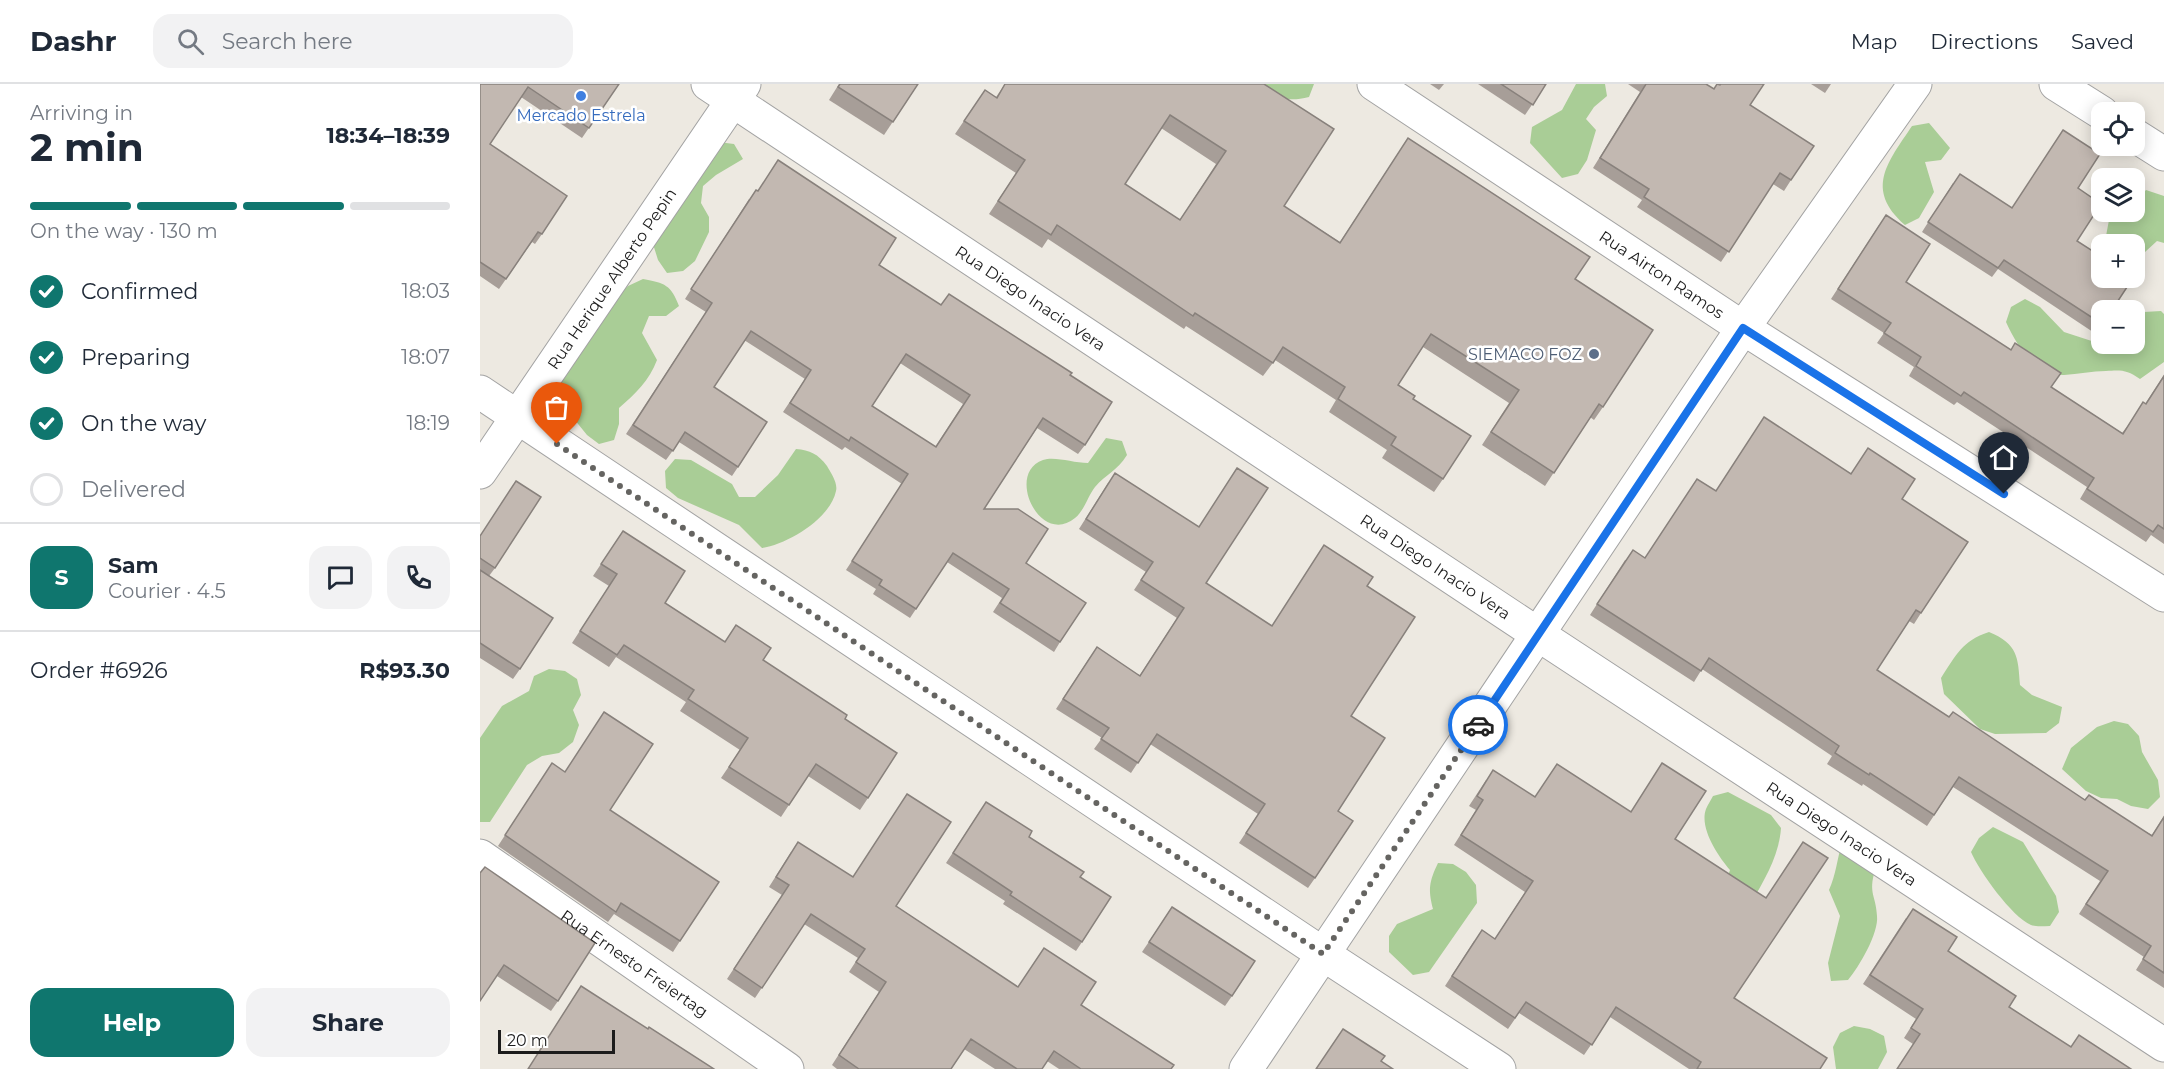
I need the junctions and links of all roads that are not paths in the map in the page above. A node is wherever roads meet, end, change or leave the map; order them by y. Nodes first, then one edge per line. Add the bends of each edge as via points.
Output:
1 (1374, 84) edge
2 (1916, 84) edge
3 (2056, 84) edge
4 (728, 89) edge
5 (2091, 106) edge
6 (2145, 142) edge
7 (2164, 154) edge
8 (1743, 328) junction
9 (480, 392) edge
10 (518, 417) junction
11 (480, 472) edge
12 (2164, 595) edge
13 (1539, 635) junction
14 (480, 856) edge
15 (1323, 954) junction
16 (2164, 1045) edge
17 (788, 1069) edge
18 (1246, 1069) edge
19 (1499, 1069) edge

1 - 8 street, Rua Airton Ramos
2 - 8 street
3 - 5 street
4 - 10 street, Rua Herique Alberto Pepin
4 - 13 street, Rua Diego Inacio Vera
6 - 7 street
8 - 12 street, Rua Airton Ramos
8 - 13 street
9 - 10 street
10 - 11 street, Rua Herique Alberto Pepin
10 - 15 street
13 - 15 street
13 - 16 street, Rua Diego Inacio Vera
14 - 17 street, Rua Ernesto Freiertag
15 - 18 street
15 - 19 street

